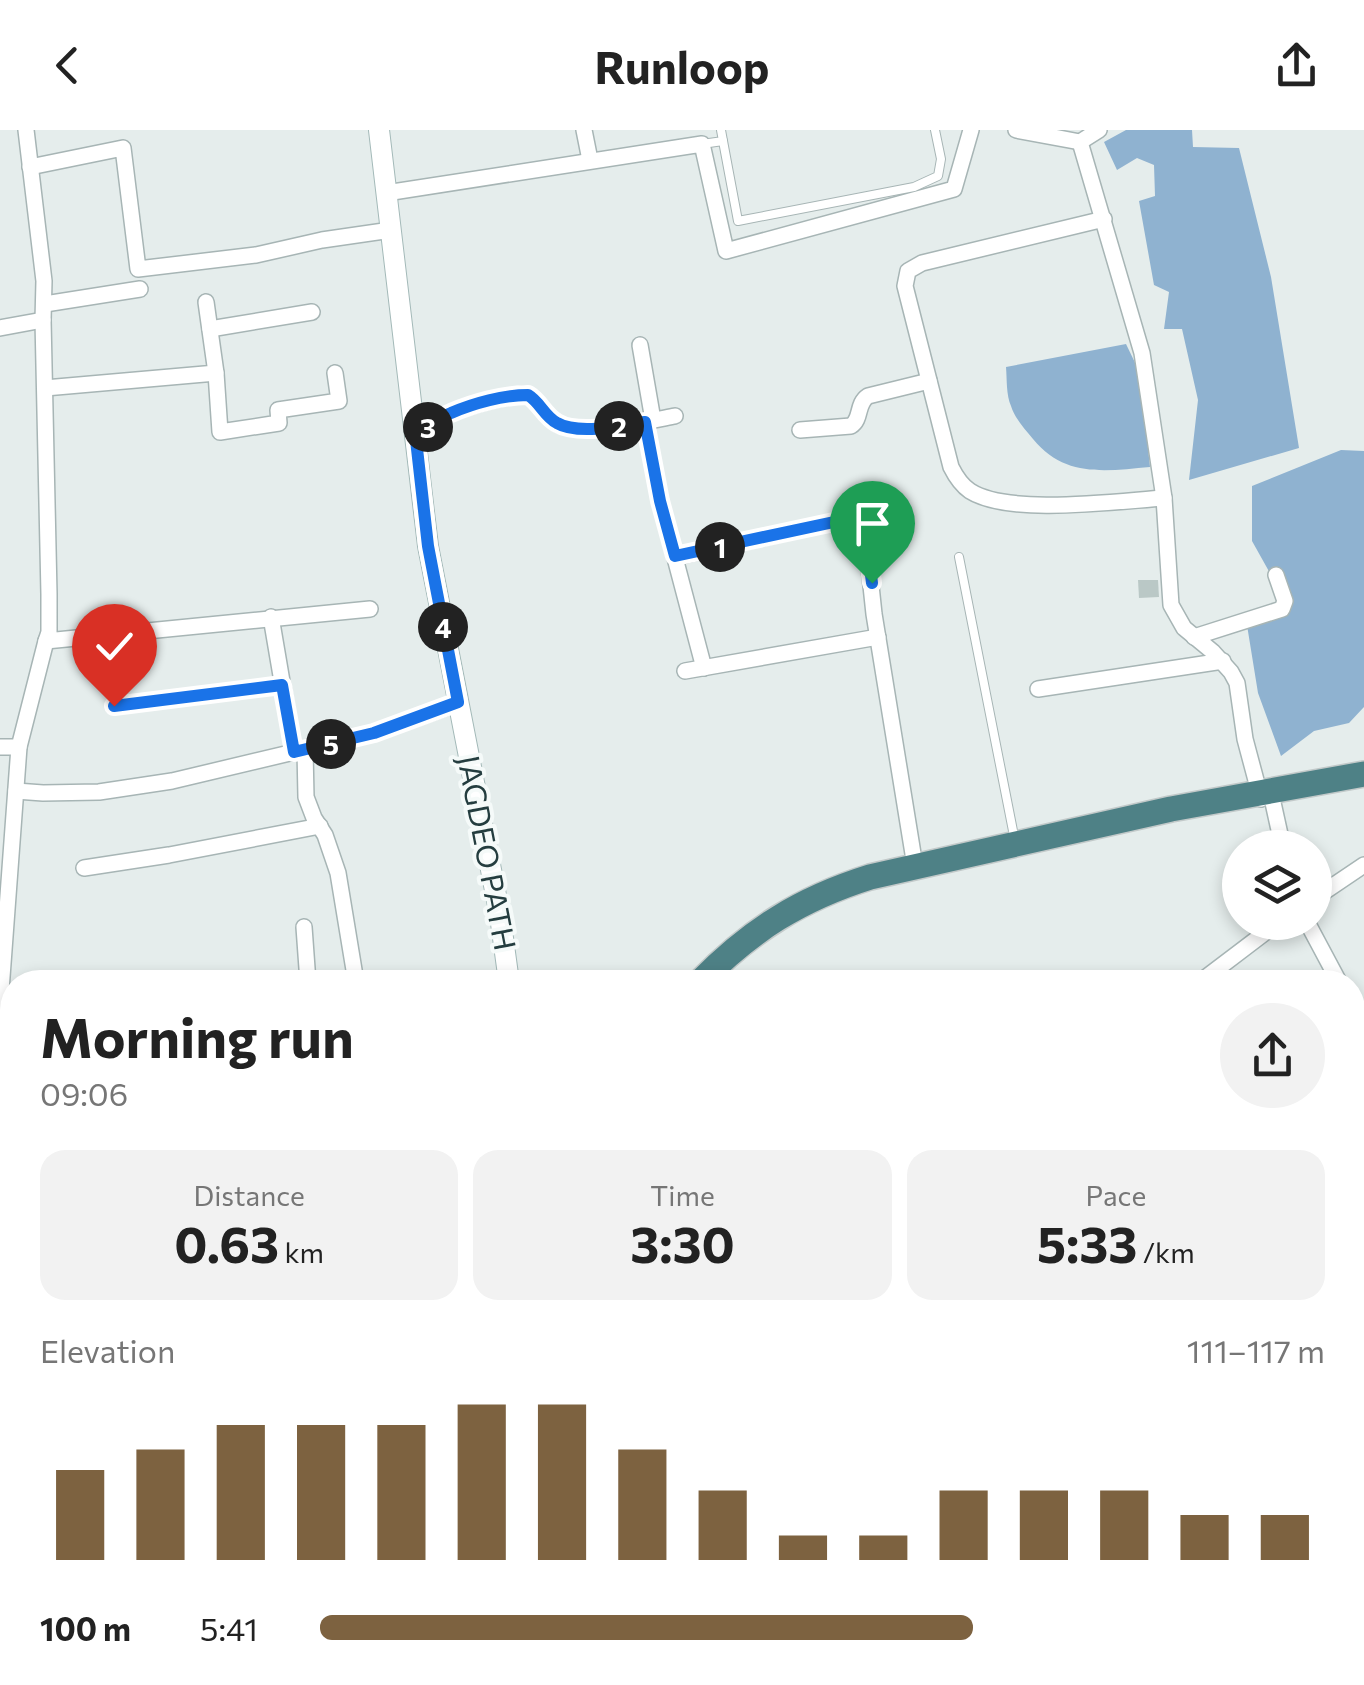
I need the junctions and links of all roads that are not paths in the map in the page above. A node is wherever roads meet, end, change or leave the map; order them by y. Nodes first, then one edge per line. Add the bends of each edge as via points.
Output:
1 (26, 130) edge
2 (379, 130) edge
3 (584, 130) edge
4 (721, 130) edge
5 (935, 130) edge
6 (971, 130) edge
7 (1016, 130) edge
8 (1099, 130) edge
9 (723, 141) junction
10 (1080, 142) junction
11 (702, 144) junction
12 (590, 160) junction
13 (30, 168) junction
14 (386, 193) junction
15 (1104, 219) junction
16 (391, 230) junction
17 (140, 290) dead end
18 (206, 302) dead end
19 (44, 312) junction
20 (312, 312) dead end
21 (0, 328) edge
22 (210, 328) junction
23 (640, 346) dead end
24 (335, 372) dead end
25 (216, 373) junction
26 (929, 381) junction
27 (45, 388) junction
28 (675, 416) dead end
29 (649, 421) junction
30 (800, 430) dead end
31 (415, 431) junction
32 (1164, 498) junction
33 (675, 556) junction
34 (960, 557) dead end
35 (1276, 574) dead end
36 (370, 609) dead end
37 (271, 617) junction
38 (878, 637) junction
39 (1194, 637) junction
40 (46, 641) junction
41 (1223, 661) junction
42 (704, 668) junction
43 (685, 671) dead end
44 (282, 685) junction
45 (1038, 689) dead end
46 (458, 702) junction
47 (114, 706) dead end
48 (0, 747) edge
49 (19, 747) junction
50 (300, 751) junction
51 (1364, 774) edge
52 (1364, 790) edge
53 (16, 791) junction
54 (1266, 797) junction
55 (320, 826) junction
56 (1278, 830) edge
57 (1111, 831) junction
58 (1016, 845) junction
59 (1364, 865) edge
60 (915, 866) junction
61 (84, 868) dead end
62 (1332, 887) edge
63 (304, 927) dead end
64 (1255, 940) edge
65 (1317, 940) edge
66 (3, 970) edge
67 (307, 970) edge
68 (354, 970) edge
69 (507, 970) edge
70 (713, 970) edge
71 (736, 970) edge
72 (1216, 970) edge
73 (1333, 970) edge

1 - 13 street
2 - 14 main road, JAGDEO PATH
3 - 12 street
4 - 9 lane
5 - 9 lane via 941,159 938,176 926,182 738,222
6 - 11 street via 954,189 726,251
7 - 10 street
8 - 10 street
9 - 11 lane
10 - 15 street
11 - 12 street
12 - 14 street
13 - 16 street via 124,148 138,269
13 - 19 street
14 - 16 main road, JAGDEO PATH
15 - 26 street via 908,271 905,286
15 - 32 street via 1142,353
16 - 31 main road, JAGDEO PATH
17 - 19 street
18 - 22 street
19 - 21 street
19 - 27 street
20 - 22 street
22 - 25 street
23 - 29 street
24 - 25 street via 338,401 278,410 280,423 220,432
25 - 27 street
26 - 30 street via 866,398 851,426
26 - 32 street via 952,467 969,491 1028,504
27 - 40 street
28 - 29 street
29 - 31 street via 566,427 524,394 460,410
29 - 33 street
31 - 46 main road, JAGDEO PATH via 428,546
32 - 39 street via 1171,605
33 - 38 street via 864,520
33 - 42 street
34 - 58 lane
35 - 39 street via 1282,609
36 - 37 street
37 - 40 street
37 - 44 street
38 - 42 street
38 - 60 street
39 - 41 street
40 - 49 street
41 - 45 street
41 - 54 street via 1236,684 1245,739
42 - 43 street
44 - 47 street
44 - 50 street
46 - 50 street
46 - 69 main road, JAGDEO PATH
48 - 49 street
49 - 53 street
50 - 53 street via 134,788
50 - 55 street via 306,797
51 - 54 highway
52 - 54 highway
53 - 66 street
54 - 56 street
54 - 57 highway
55 - 61 street
55 - 68 street via 338,873
57 - 58 highway
57 - 71 highway via 842,902 782,933
58 - 60 highway
59 - 62 street
60 - 70 highway via 805,901
63 - 67 street
64 - 72 street
65 - 73 street

